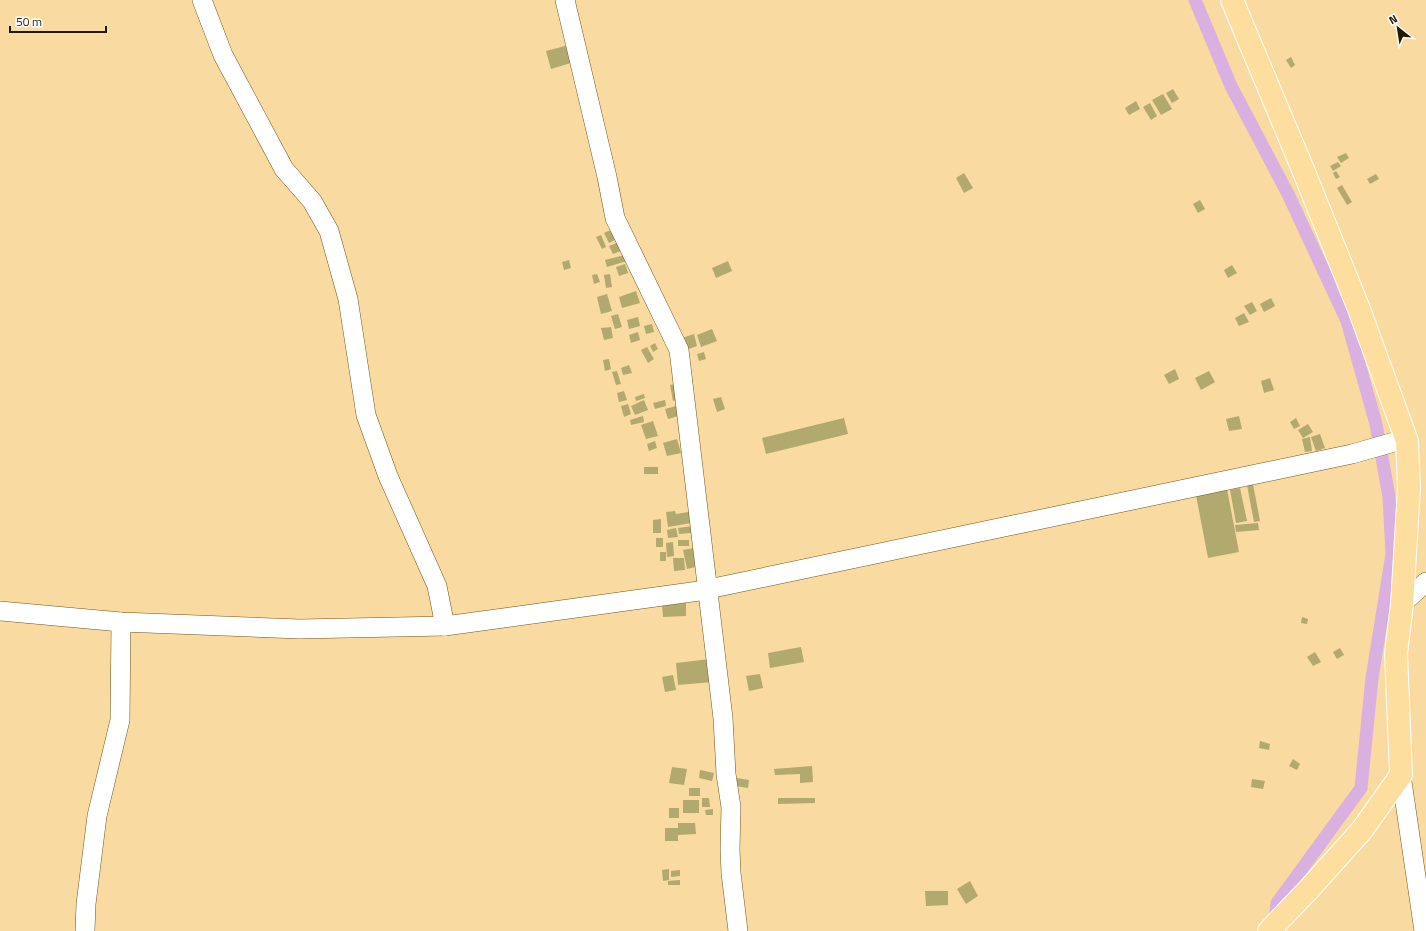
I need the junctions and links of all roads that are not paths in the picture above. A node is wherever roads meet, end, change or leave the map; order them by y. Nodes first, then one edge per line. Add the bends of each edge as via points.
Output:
1 (202, 0) edge
2 (565, 0) edge
3 (1232, 0) edge
4 (1400, 442) junction
5 (1426, 582) edge
6 (707, 589) junction
7 (1402, 604) junction
8 (0, 611) edge
9 (121, 622) junction
10 (445, 626) junction
11 (1401, 775) junction
12 (85, 931) edge
13 (738, 931) edge
14 (1269, 931) edge
15 (1424, 931) edge

1 - 10 street via 223,55 284,169 312,201 329,231 348,299 366,415 388,476 438,586
2 - 6 street via 615,218 679,350
3 - 4 main road via 1359,309
4 - 6 street
4 - 7 main road via 1409,488
5 - 7 street
6 - 10 street
6 - 13 street via 723,718 726,774 731,807 731,873
7 - 11 main road via 1396,653
8 - 9 street
9 - 10 street via 300,629
9 - 12 street via 120,720 97,816
11 - 14 main road via 1362,830
11 - 15 street

